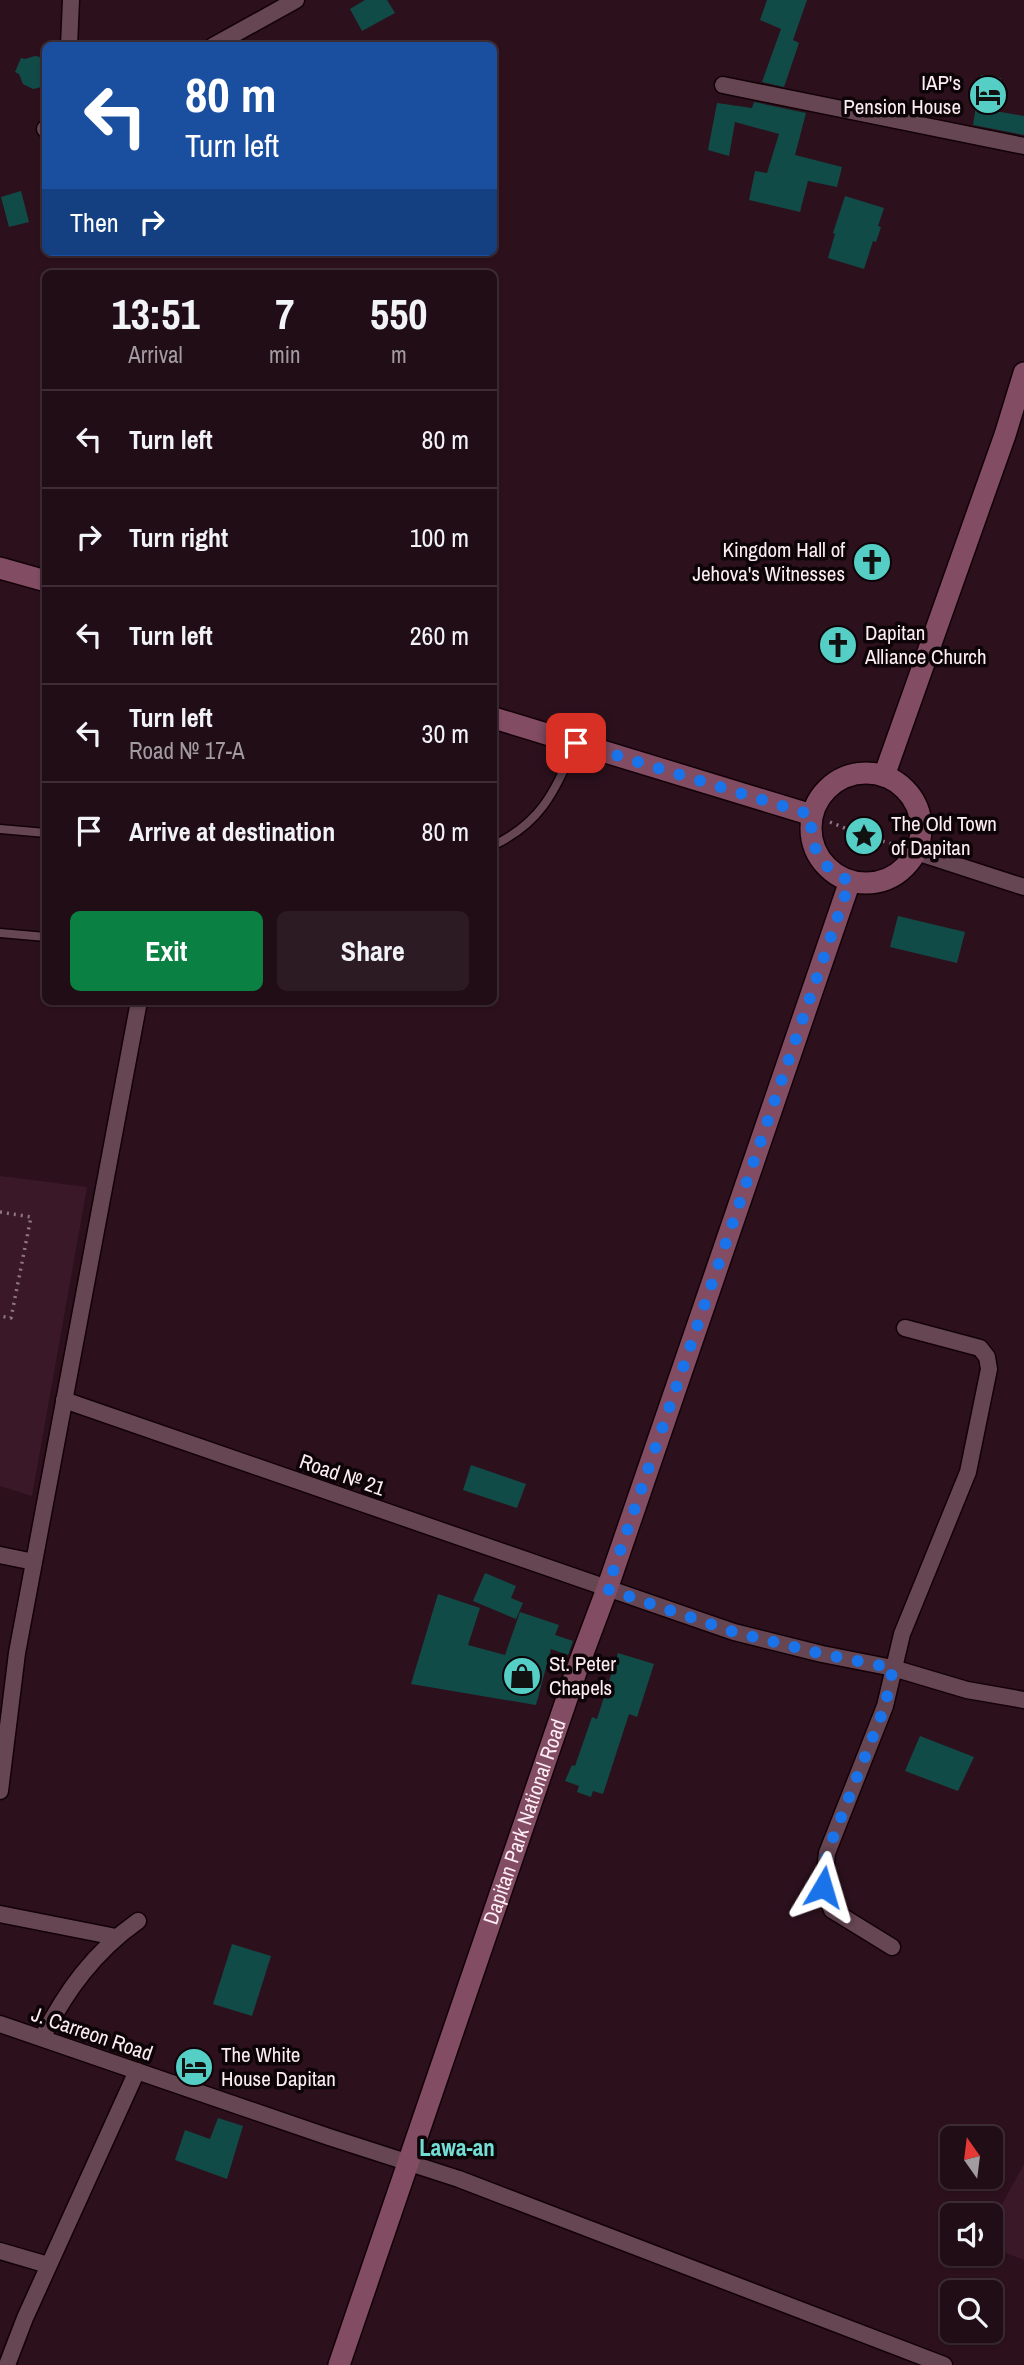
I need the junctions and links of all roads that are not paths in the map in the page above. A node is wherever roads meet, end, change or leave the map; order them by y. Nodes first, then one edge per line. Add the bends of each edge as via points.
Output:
1 (71, 0) edge
2 (296, 0) edge
3 (69, 42) edge
4 (220, 42) edge
5 (723, 85) dead end
6 (1024, 146) edge
7 (1024, 373) edge
8 (0, 568) edge
9 (42, 580) edge
10 (497, 719) edge
11 (576, 743) junction
12 (884, 776) junction
13 (812, 815) junction
14 (0, 829) edge
15 (42, 833) edge
16 (497, 844) edge
17 (916, 852) junction
18 (850, 881) junction
19 (1024, 887) edge
20 (0, 933) edge
21 (42, 937) edge
22 (138, 1005) edge
23 (905, 1328) dead end
24 (64, 1400) junction
25 (0, 1555) edge
26 (34, 1562) junction
27 (607, 1589) junction
28 (893, 1668) junction
29 (1024, 1700) edge
30 (0, 1791) edge
31 (0, 1914) edge
32 (138, 1921) dead end
33 (116, 1937) junction
34 (892, 1947) dead end
35 (0, 2024) edge
36 (42, 2038) junction
37 (137, 2071) junction
38 (409, 2163) junction
39 (0, 2251) edge
40 (48, 2265) junction
41 (7, 2365) edge
42 (339, 2365) edge
43 (944, 2365) edge

1 - 3 street
2 - 4 street
5 - 6 street
7 - 12 main road
8 - 9 main road
10 - 11 main road
11 - 13 main road
11 - 16 lane via 540,813
12 - 13 main road via 858,773 845,777 824,792
12 - 17 main road via 915,800 922,826
13 - 18 main road via 811,839 821,861
14 - 15 lane
17 - 18 main road via 888,879 863,884
17 - 19 street
18 - 27 main road, Dapitan Park National Road
20 - 21 lane
22 - 24 street
23 - 28 street via 980,1348 989,1368 968,1472 902,1634
24 - 26 street
24 - 27 street, Road № 21
25 - 26 street
26 - 30 street
27 - 28 street, Road № 21 via 734,1632
27 - 38 main road, Dapitan Park National Road
28 - 29 street, Road № 21 via 967,1690
28 - 34 street via 885,1706 827,1853 823,1887 832,1910
31 - 33 street
32 - 33 street
33 - 36 street via 61,2001
35 - 36 street, J. Carreon Road
36 - 37 street, J. Carreon Road
37 - 38 street, J. Carreon Road
37 - 40 street
38 - 42 main road, Dapitan Park National Road
38 - 43 street, J. Carreon Road
39 - 40 street
40 - 41 street

